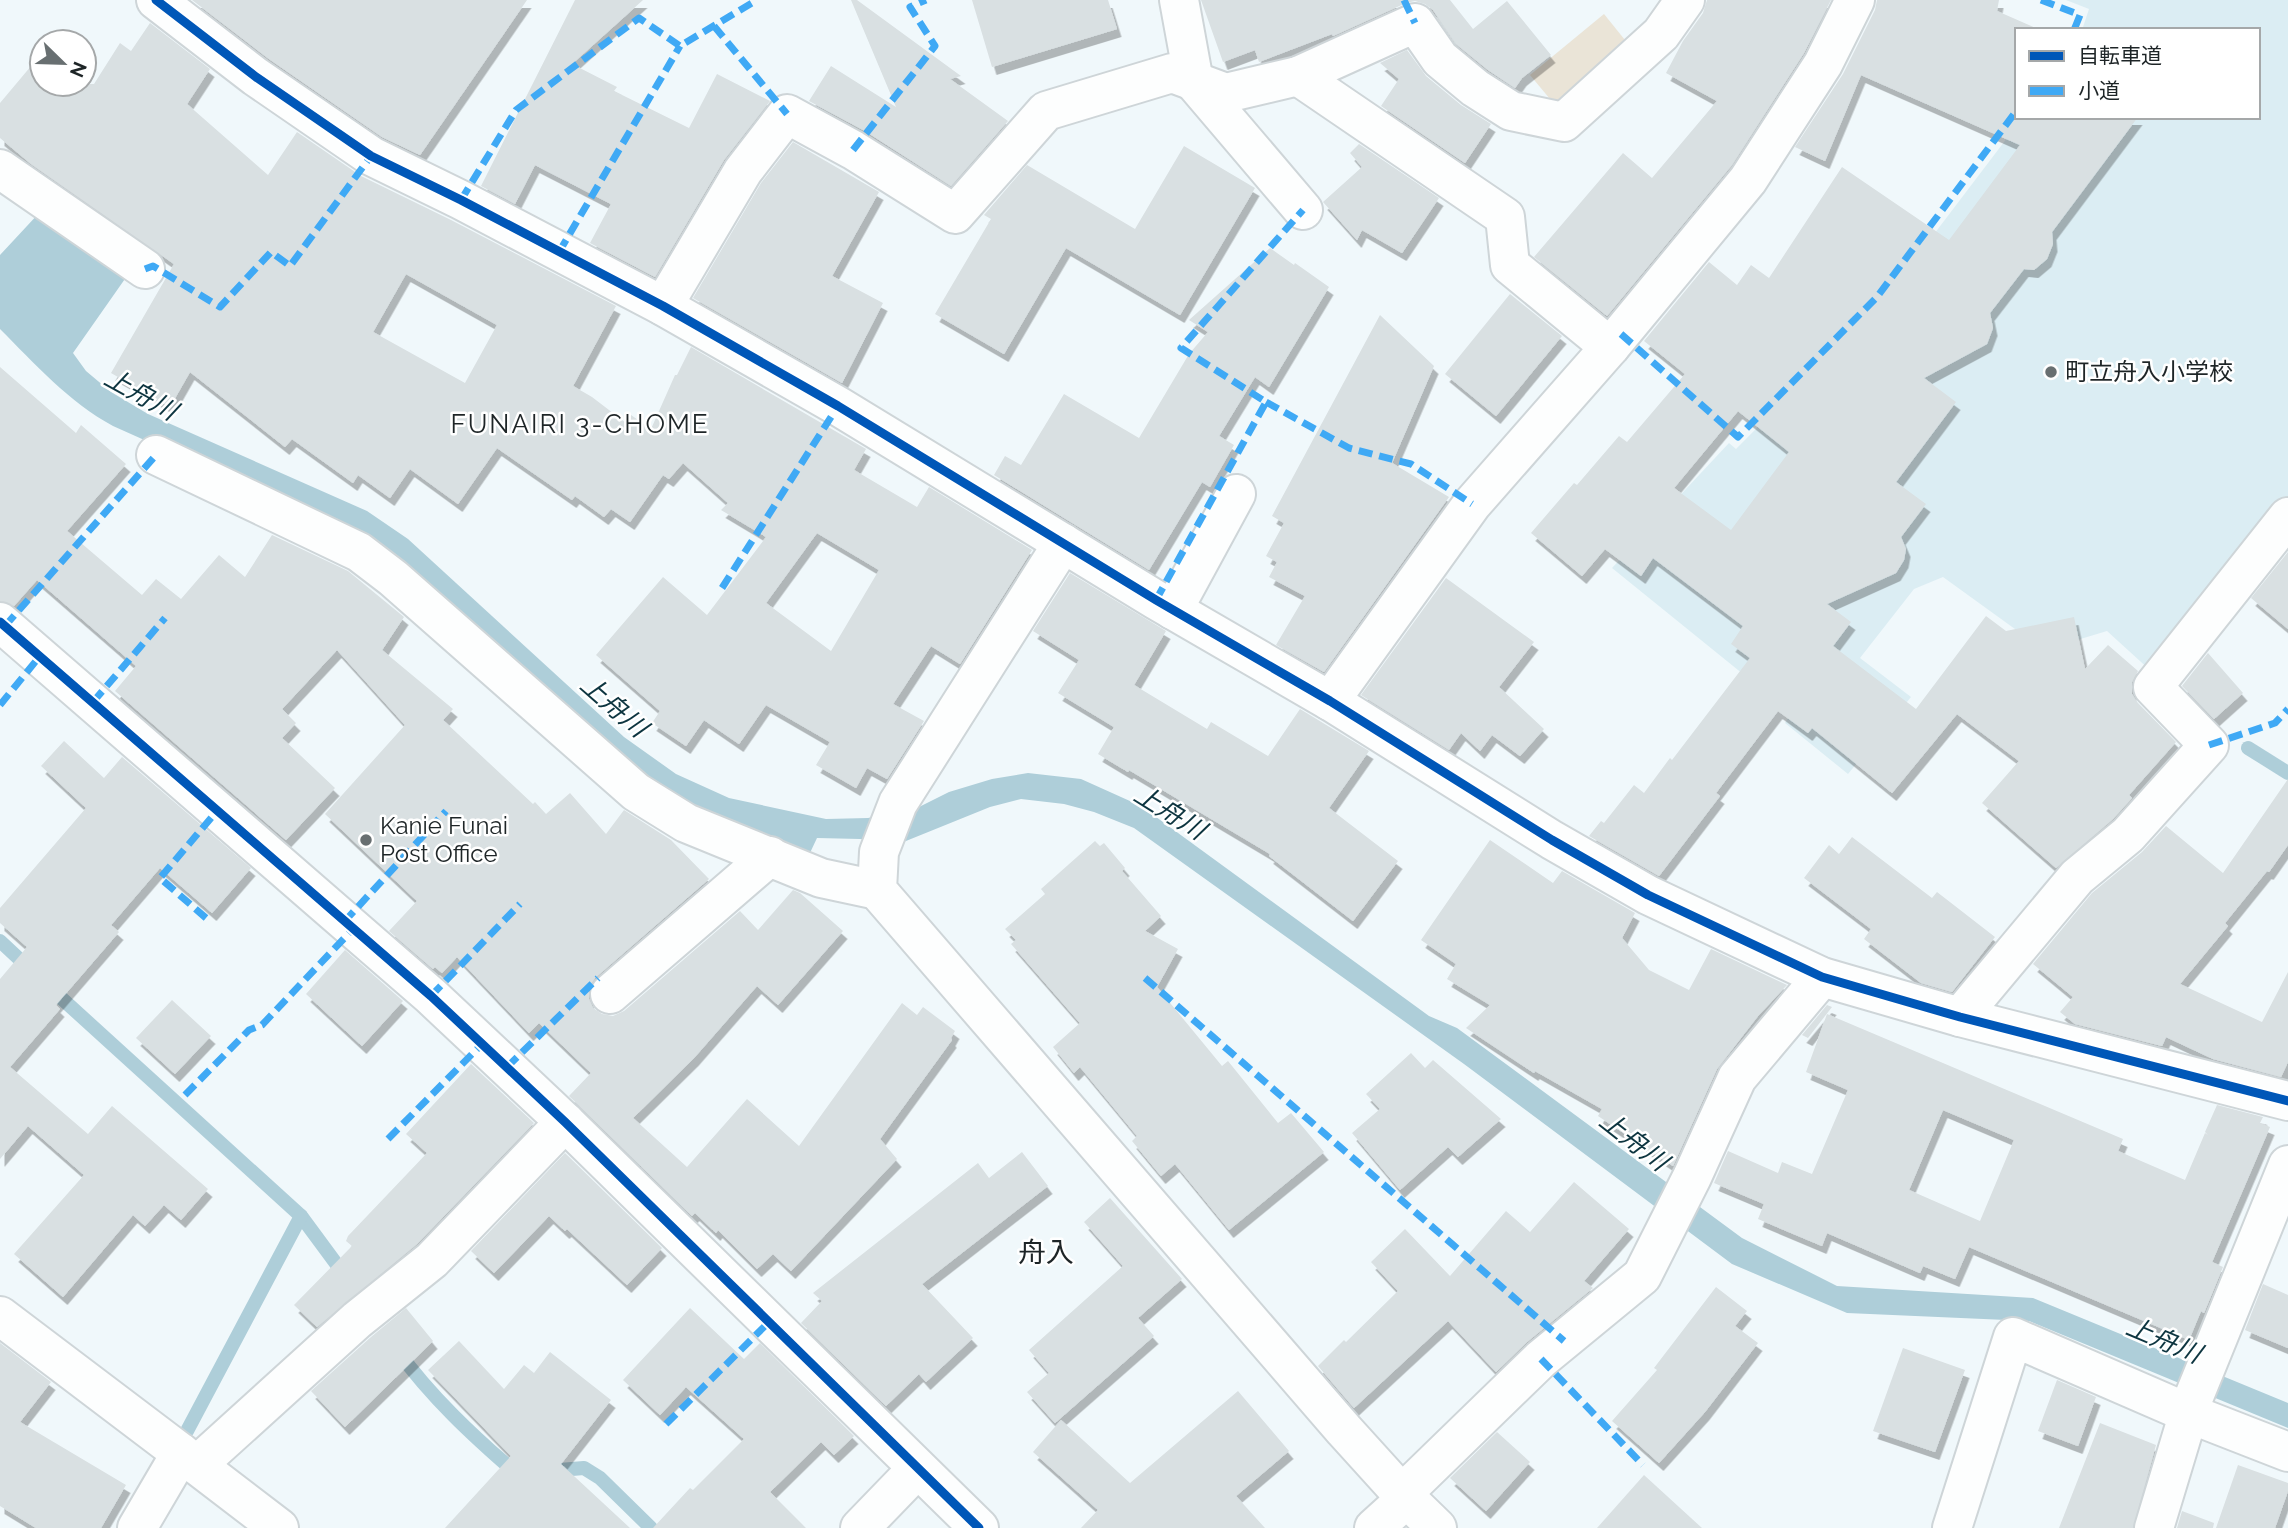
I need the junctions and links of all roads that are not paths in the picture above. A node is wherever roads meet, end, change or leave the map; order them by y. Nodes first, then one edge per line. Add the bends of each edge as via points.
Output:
1 (156, 0) edge
2 (1179, 0) edge
3 (1685, 0) edge
4 (1855, 0) edge
5 (1298, 76) junction
6 (1194, 82) junction
7 (0, 169) edge
8 (1303, 210) dead end
9 (145, 269) dead end
10 (663, 306) junction
11 (1610, 348) junction
12 (156, 455) dead end
13 (1237, 494) dead end
14 (2288, 517) edge
15 (1063, 543) junction
16 (1173, 610) junction
17 (0, 621) edge
18 (1330, 701) junction
19 (770, 856) junction
20 (877, 890) junction
21 (1822, 977) junction
22 (610, 994) dead end
23 (1960, 1017) junction
24 (2288, 1101) edge
25 (565, 1122) junction
26 (2288, 1165) edge
27 (0, 1316) edge
28 (2191, 1406) junction
29 (2288, 1452) edge
30 (189, 1459) junction
31 (917, 1469) junction
32 (1404, 1496) junction
33 (137, 1528) edge
34 (279, 1528) edge
35 (860, 1528) edge
36 (979, 1528) edge
37 (1374, 1528) edge
38 (1437, 1528) edge
39 (1952, 1528) edge
40 (2154, 1528) edge

1 - 10 street via 256,77 371,156
2 - 6 street
3 - 5 street via 1661,34 1564,122 1511,111 1475,88 1440,59 1415,23
4 - 11 street via 1823,64 1748,180
5 - 6 street via 1226,93
5 - 11 street via 1505,217 1510,265
6 - 8 street
6 - 10 street via 1172,73 1046,111 955,214 787,114 743,171
7 - 9 street
10 - 15 street
11 - 18 street via 1472,504
12 - 19 street via 359,552 636,792 686,823
13 - 16 street
14 - 23 street via 2153,687 2209,745 2127,835 2077,877
15 - 16 street
15 - 20 street via 898,803 879,852
16 - 18 street
17 - 25 street via 431,996
18 - 21 street via 1648,895
19 - 20 street via 821,878
19 - 22 street
20 - 32 street
21 - 23 street
21 - 32 street via 1737,1078 1643,1276 1541,1359
23 - 24 street
25 - 30 street via 432,1260
25 - 31 street
26 - 28 street
27 - 30 street
28 - 29 street
28 - 39 street via 2013,1337
28 - 40 street
30 - 33 street
30 - 34 street
31 - 35 street
31 - 36 street
32 - 37 street
32 - 38 street

